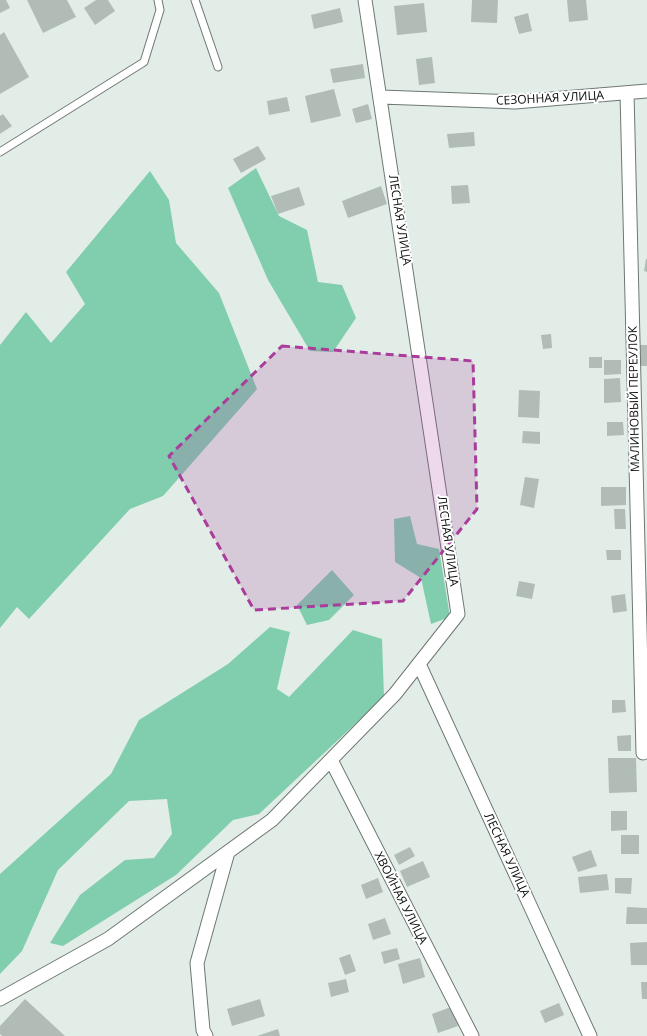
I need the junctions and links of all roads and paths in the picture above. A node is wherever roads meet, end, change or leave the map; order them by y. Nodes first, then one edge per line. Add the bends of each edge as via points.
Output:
1 (158, 0) edge
2 (195, 0) edge
3 (365, 0) edge
4 (218, 67) dead end
5 (647, 91) edge
6 (627, 93) junction
7 (381, 97) junction
8 (0, 152) edge
9 (419, 664) junction
10 (643, 753) dead end
11 (331, 760) junction
12 (228, 852) junction
13 (0, 998) edge
14 (206, 1036) edge
15 (472, 1036) edge
16 (590, 1036) edge

1 - 8 lane via 160,10 144,62
2 - 4 lane
3 - 7 street, ЛЕСНАЯ УЛИЦА
5 - 6 street, СЕЗОННАЯ УЛИЦА
6 - 7 street, СЕЗОННАЯ УЛИЦА via 515,102
6 - 10 street, МАЛИНОВЫЙ ПЕРЕУЛОК
7 - 9 street, ЛЕСНАЯ УЛИЦА via 458,614
9 - 11 street via 396,694
9 - 16 street, ЛЕСНАЯ УЛИЦА
11 - 12 street via 272,820
11 - 15 street, ХВОЙНАЯ УЛИЦА
12 - 13 street via 108,939
12 - 14 street via 197,963 203,1030

